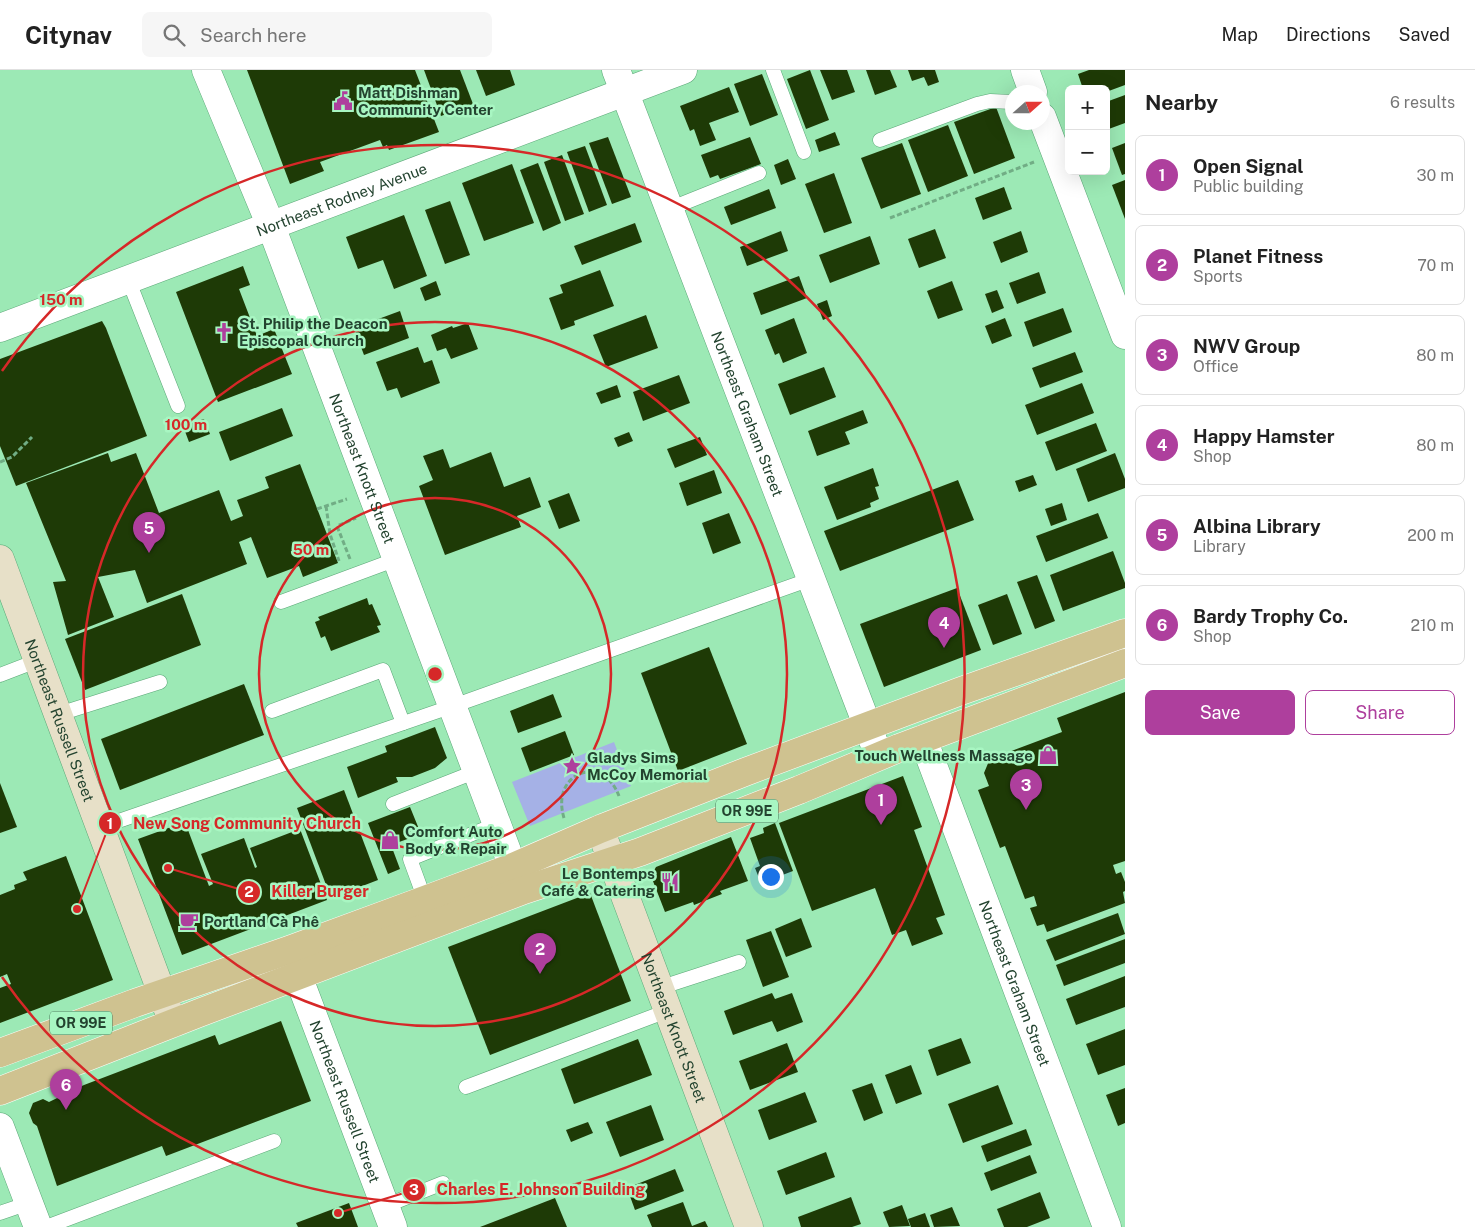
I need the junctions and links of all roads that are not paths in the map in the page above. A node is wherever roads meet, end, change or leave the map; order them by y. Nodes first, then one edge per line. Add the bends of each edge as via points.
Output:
1 (206, 70) edge
2 (683, 70) edge
3 (773, 70) edge
4 (1025, 70) edge
5 (620, 81) edge
6 (1030, 85) edge
7 (1005, 101) edge
8 (1047, 130) edge
9 (880, 140) dead end
10 (804, 152) dead end
11 (759, 173) dead end
12 (669, 209) junction
13 (271, 226) junction
14 (128, 279) junction
15 (0, 328) edge
16 (1125, 335) edge
17 (178, 406) dead end
18 (397, 559) junction
19 (2, 569) edge
20 (811, 579) junction
21 (281, 602) dead end
22 (1125, 634) edge
23 (39, 660) junction
24 (1125, 662) edge
25 (0, 675) edge
26 (160, 682) dead end
27 (453, 706) junction
28 (272, 711) dead end
29 (59, 714) junction
30 (403, 724) junction
31 (867, 726) junction
32 (923, 739) junction
33 (879, 756) junction
34 (477, 772) junction
35 (393, 804) dead end
36 (497, 824) junction
37 (101, 826) junction
38 (600, 829) junction
39 (612, 860) junction
40 (513, 867) junction
41 (425, 900) junction
42 (739, 962) dead end
43 (298, 976) junction
44 (162, 993) junction
45 (663, 1000) junction
46 (173, 1024) junction
47 (0, 1053) edge
48 (466, 1087) dead end
49 (0, 1091) edge
50 (0, 1127) edge
51 (274, 1141) dead end
52 (443, 1183) dead end
53 (0, 1213) edge
54 (33, 1215) edge
55 (389, 1216) edge
56 (46, 1227) edge
57 (749, 1227) edge
58 (1107, 1227) edge

1 - 13 street, Northeast Knott Street
2 - 5 street, Northeast Rodney Avenue
3 - 10 lane
4 - 6 street
5 - 12 street, Northeast Graham Street
5 - 13 street, Northeast Rodney Avenue
7 - 9 lane via 990,100 977,104
8 - 16 street
11 - 12 lane
12 - 20 street, Northeast Graham Street
13 - 14 street, Northeast Rodney Avenue
13 - 18 street, Northeast Knott Street
14 - 15 street, Northeast Rodney Avenue
14 - 17 lane
18 - 21 lane
18 - 27 street, Northeast Knott Street
19 - 23 street, Northeast Russell Street
20 - 27 lane
20 - 31 street, Northeast Graham Street
22 - 31 main road, OR 99E
23 - 25 lane
23 - 29 street, Northeast Russell Street
24 - 32 main road, OR 99E
26 - 29 lane
27 - 30 lane
27 - 34 street, Northeast Knott Street
28 - 30 lane via 383,670
29 - 37 street, Northeast Russell Street
30 - 37 lane
31 - 33 street, Northeast Graham Street
31 - 38 main road, OR 99E
32 - 33 main road, OR 99E
32 - 58 street, Northeast Graham Street
33 - 39 main road, OR 99E via 714,824
34 - 35 lane
34 - 36 street, Northeast Knott Street
36 - 40 street, Northeast Knott Street
36 - 41 lane via 410,859
37 - 44 street, Northeast Russell Street
38 - 39 street, Northeast Knott Street
38 - 40 main road, OR 99E
39 - 43 main road, OR 99E
39 - 45 street, Northeast Knott Street
40 - 41 main road, OR 99E
41 - 44 main road, OR 99E
42 - 45 lane
43 - 46 main road, OR 99E
43 - 55 street, Northeast Russell Street
44 - 46 street, Northeast Russell Street
44 - 47 main road, OR 99E
45 - 48 lane
45 - 57 street, Northeast Knott Street
46 - 49 main road, OR 99E
50 - 54 street
51 - 56 lane
52 - 55 lane
53 - 54 lane

